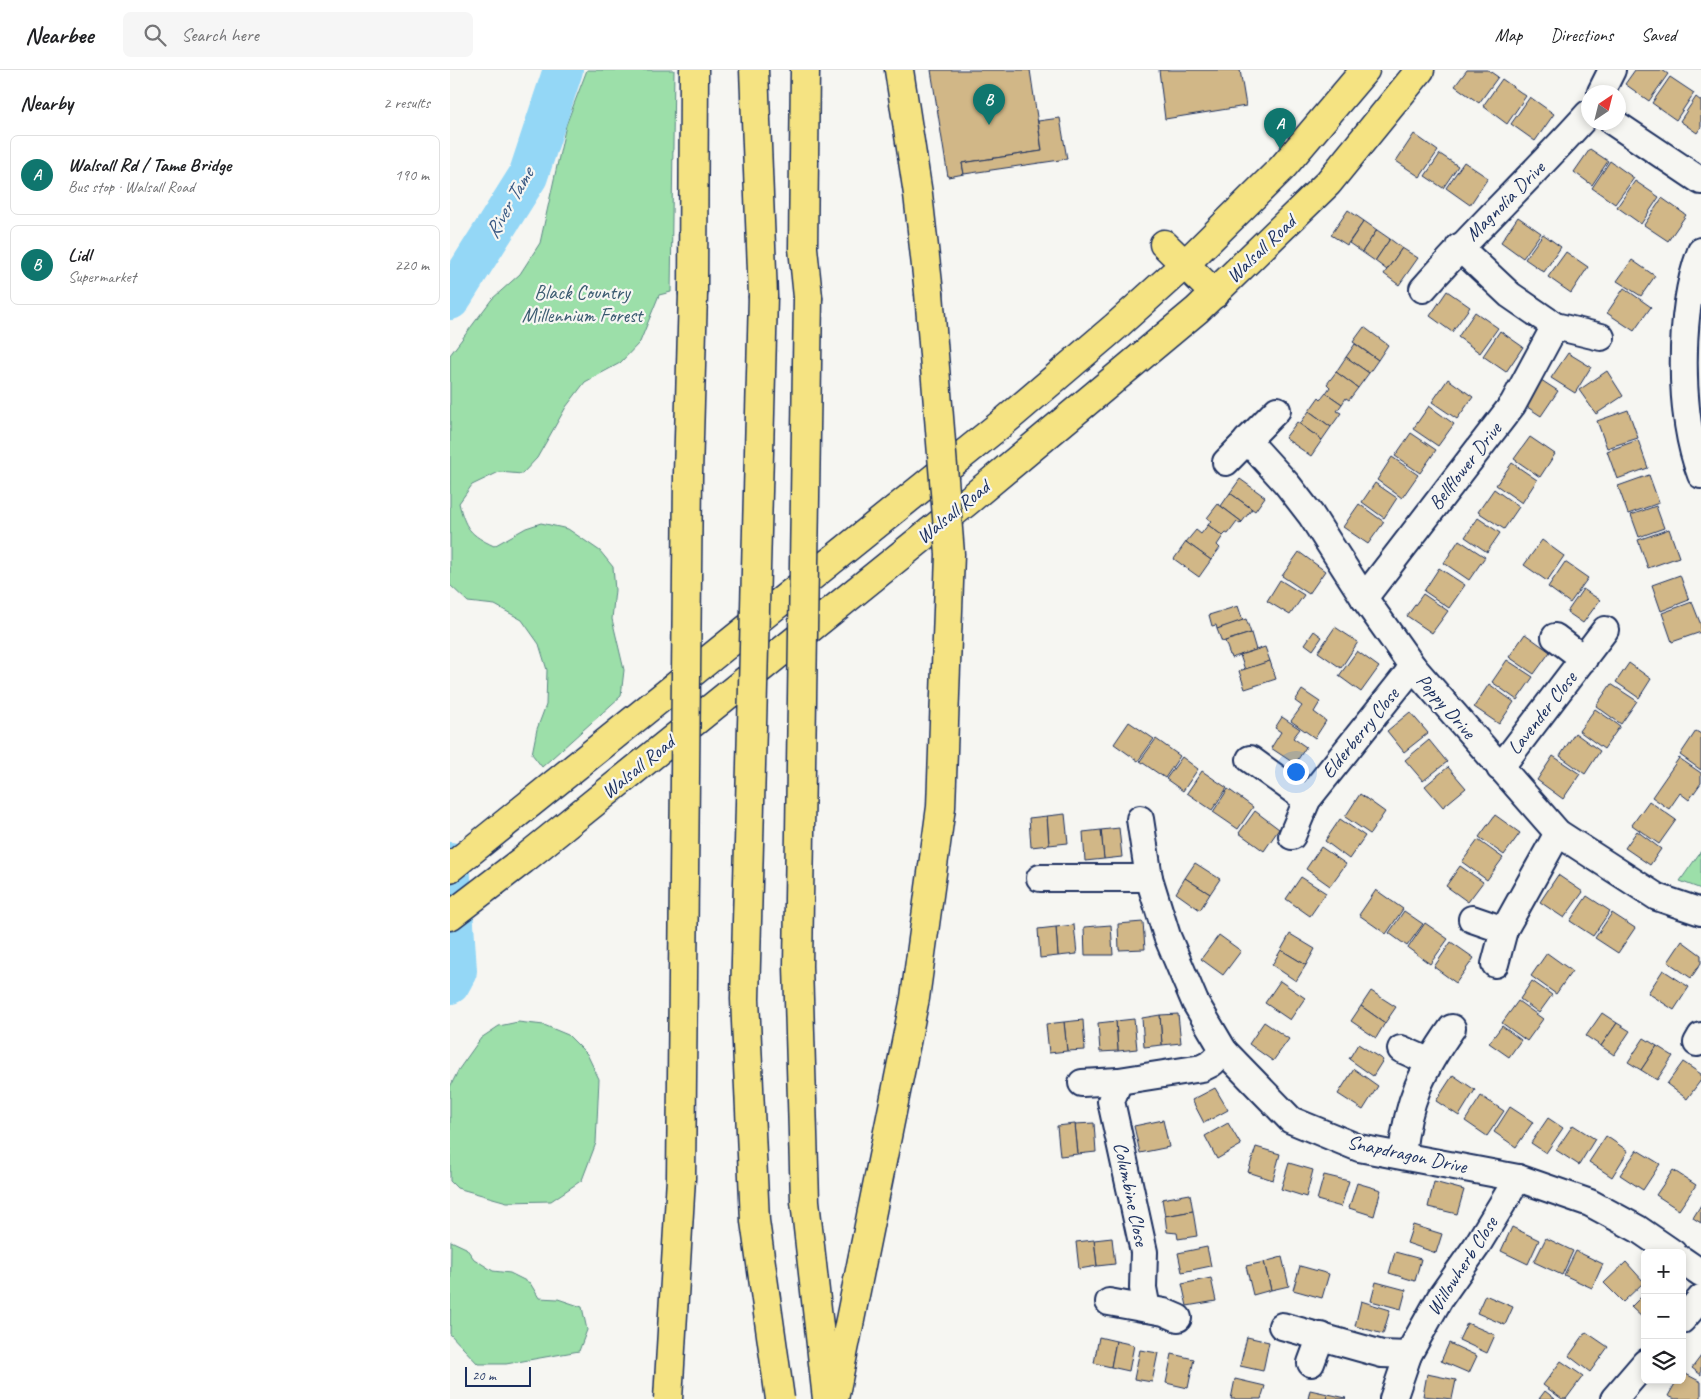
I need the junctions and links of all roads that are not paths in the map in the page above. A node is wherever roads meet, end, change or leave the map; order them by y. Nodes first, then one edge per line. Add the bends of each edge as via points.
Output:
1 (694, 70) edge
2 (754, 70) edge
3 (805, 70) edge
4 (899, 70) edge
5 (1365, 70) edge
6 (1420, 70) edge
7 (1612, 70) edge
8 (1604, 85) edge
9 (1581, 122) edge
10 (1625, 130) edge
11 (1701, 181) edge
12 (1164, 244) dead end
13 (1459, 247) junction
14 (1701, 251) edge
15 (1184, 264) junction
16 (1422, 289) dead end
17 (1215, 294) junction
18 (1555, 326) junction
19 (1601, 337) dead end
20 (1277, 410) dead end
21 (1247, 440) junction
22 (1226, 462) dead end
23 (1701, 475) edge
24 (1364, 598) junction
25 (1605, 630) dead end
26 (1554, 637) dead end
27 (1584, 659) junction
28 (1412, 667) junction
29 (1250, 759) dead end
30 (1500, 768) junction
31 (1307, 800) junction
32 (1140, 819) dead end
33 (1558, 833) junction
34 (1292, 836) dead end
35 (450, 868) edge
36 (1040, 878) dead end
37 (1149, 878) junction
38 (1701, 912) edge
39 (450, 916) edge
40 (1472, 919) dead end
41 (1504, 930) junction
42 (1495, 964) dead end
43 (1452, 1028) dead end
44 (1401, 1049) dead end
45 (1224, 1051) junction
46 (1428, 1061) junction
47 (1119, 1082) junction
48 (1082, 1083) dead end
49 (1402, 1154) junction
50 (1518, 1178) junction
51 (1667, 1249) edge
52 (1686, 1263) edge
53 (1701, 1273) edge
54 (1701, 1298) edge
55 (1109, 1302) dead end
56 (1147, 1309) junction
57 (1686, 1315) edge
58 (1178, 1318) dead end
59 (1282, 1326) dead end
60 (1321, 1336) junction
61 (1408, 1355) junction
62 (1311, 1363) dead end
63 (1641, 1369) edge
64 (668, 1399) edge
65 (780, 1399) edge
66 (827, 1399) edge
67 (834, 1399) edge
68 (1393, 1399) edge
69 (1614, 1399) edge

1 - 64 main road, bridge via 681,1178
2 - 65 main road, bridge via 763,296 745,999 755,1221
3 - 66 main road, bridge via 803,248 808,296 798,966 805,1201
4 - 67 main road, bridge via 929,293 950,554 941,808 915,998
5 - 15 main road, Walsall Road via 1282,168
6 - 17 main road, Walsall Road via 1328,183
7 - 8 street
9 - 13 street, Magnolia Drive
10 - 11 street
12 - 15 main road
13 - 16 street, Magnolia Drive
13 - 18 street via 1510,295
14 - 23 street via 1695,267 1684,333 1688,416 1693,454
15 - 17 main road
15 - 35 main road, Walsall Road via 1006,420
17 - 39 main road, Walsall Road via 961,507
18 - 19 street
18 - 24 street, Bellflower Drive via 1512,404
20 - 21 street
21 - 22 street
21 - 24 street, Poppy Drive via 1311,515
24 - 28 street, Poppy Drive
25 - 27 street, Lavender Close
26 - 27 street, Lavender Close
27 - 30 street, Lavender Close
28 - 30 street, Poppy Drive
28 - 31 street, Elderberry Close
29 - 31 street
30 - 33 street, Poppy Drive
31 - 34 street, Elderberry Close
32 - 37 street, Snapdragon Drive
33 - 38 street, Poppy Drive via 1657,897
33 - 41 street
36 - 37 street
37 - 45 street, Snapdragon Drive via 1167,936 1196,1002
40 - 41 street
41 - 42 street
43 - 46 street
44 - 46 street
45 - 47 street via 1202,1068
45 - 49 street, Snapdragon Drive via 1291,1120 1359,1148
46 - 49 street via 1406,1122
47 - 48 street
47 - 56 street, Columbine Close via 1111,1101 1144,1252 1143,1288
49 - 50 street, Snapdragon Drive
50 - 51 street, Snapdragon Drive via 1590,1203
50 - 61 street, Willowherb Close via 1440,1298
52 - 53 street
54 - 57 street
55 - 56 street
56 - 58 street
59 - 60 street
60 - 61 street via 1382,1354
60 - 62 street
61 - 68 street, Willowherb Close
63 - 69 street

